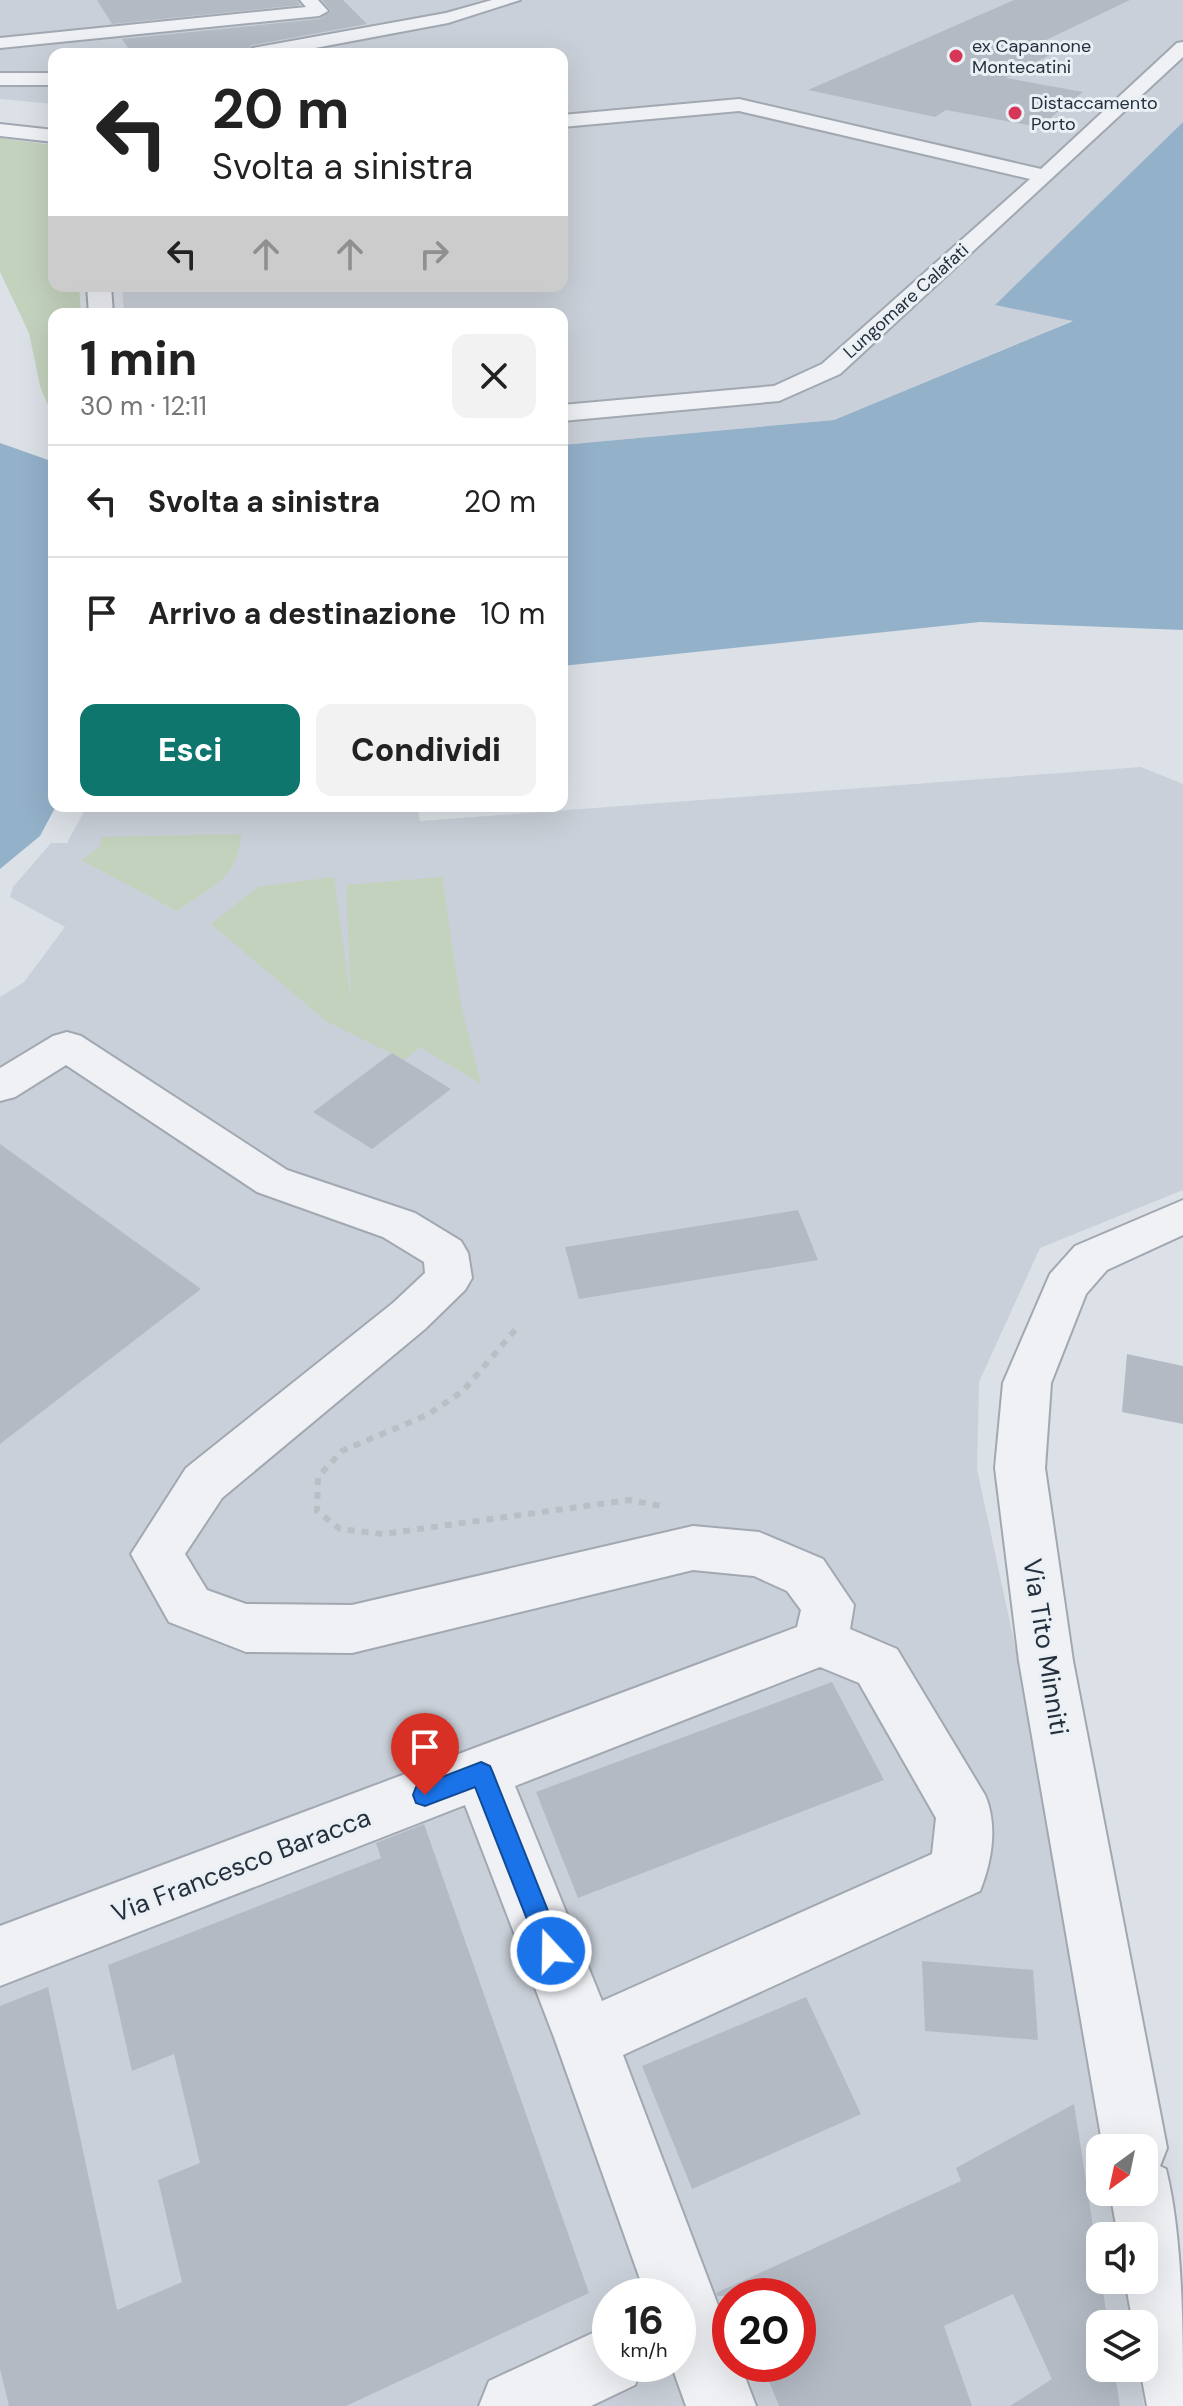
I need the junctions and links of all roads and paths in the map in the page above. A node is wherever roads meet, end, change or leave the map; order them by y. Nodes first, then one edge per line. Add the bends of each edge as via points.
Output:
1 (309, 0) edge
2 (511, 0) edge
3 (136, 9) dead end
4 (149, 28) junction
5 (0, 43) edge
6 (1183, 47) edge
7 (285, 48) edge
8 (0, 79) edge
9 (48, 79) edge
10 (568, 120) edge
11 (0, 130) edge
12 (48, 135) edge
13 (1046, 176) junction
14 (568, 412) edge
15 (0, 1087) edge
16 (1183, 1216) edge
17 (515, 1330) dead end
18 (674, 1508) dead end
19 (821, 1642) junction
20 (481, 1773) junction
21 (0, 1956) edge
22 (586, 2040) junction
23 (1132, 2134) edge
24 (1146, 2206) edge
25 (669, 2278) edge
26 (696, 2349) edge
27 (592, 2369) edge
28 (514, 2406) edge
29 (721, 2406) edge
30 (1182, 2406) edge

1 - 4 street via 319,11
2 - 7 street
3 - 4 street
4 - 5 street
6 - 13 street, Lungomare Calafati
8 - 9 street
10 - 13 street via 739,105
11 - 12 street
13 - 14 street, Lungomare Calafati via 831,369 808,382 779,393
15 - 19 street via 67,1046 272,1181 399,1225 445,1253 449,1278 204,1483 157,1554 188,1606 246,1628 352,1629 693,1548 759,1554 805,1575 828,1605
16 - 23 street, Via Tito Minniti via 1091,1258 1066,1286 1027,1383 1020,1468 1046,1661
17 - 18 path via 463,1391 427,1415 342,1451 318,1477 317,1511 340,1529 383,1534 629,1500
19 - 20 street, Via Francesco Baracca
19 - 22 street via 878,1666 965,1814 959,1871
20 - 21 street, Via Francesco Baracca
20 - 22 street
22 - 25 street
24 - 30 street
26 - 29 street
27 - 28 street

